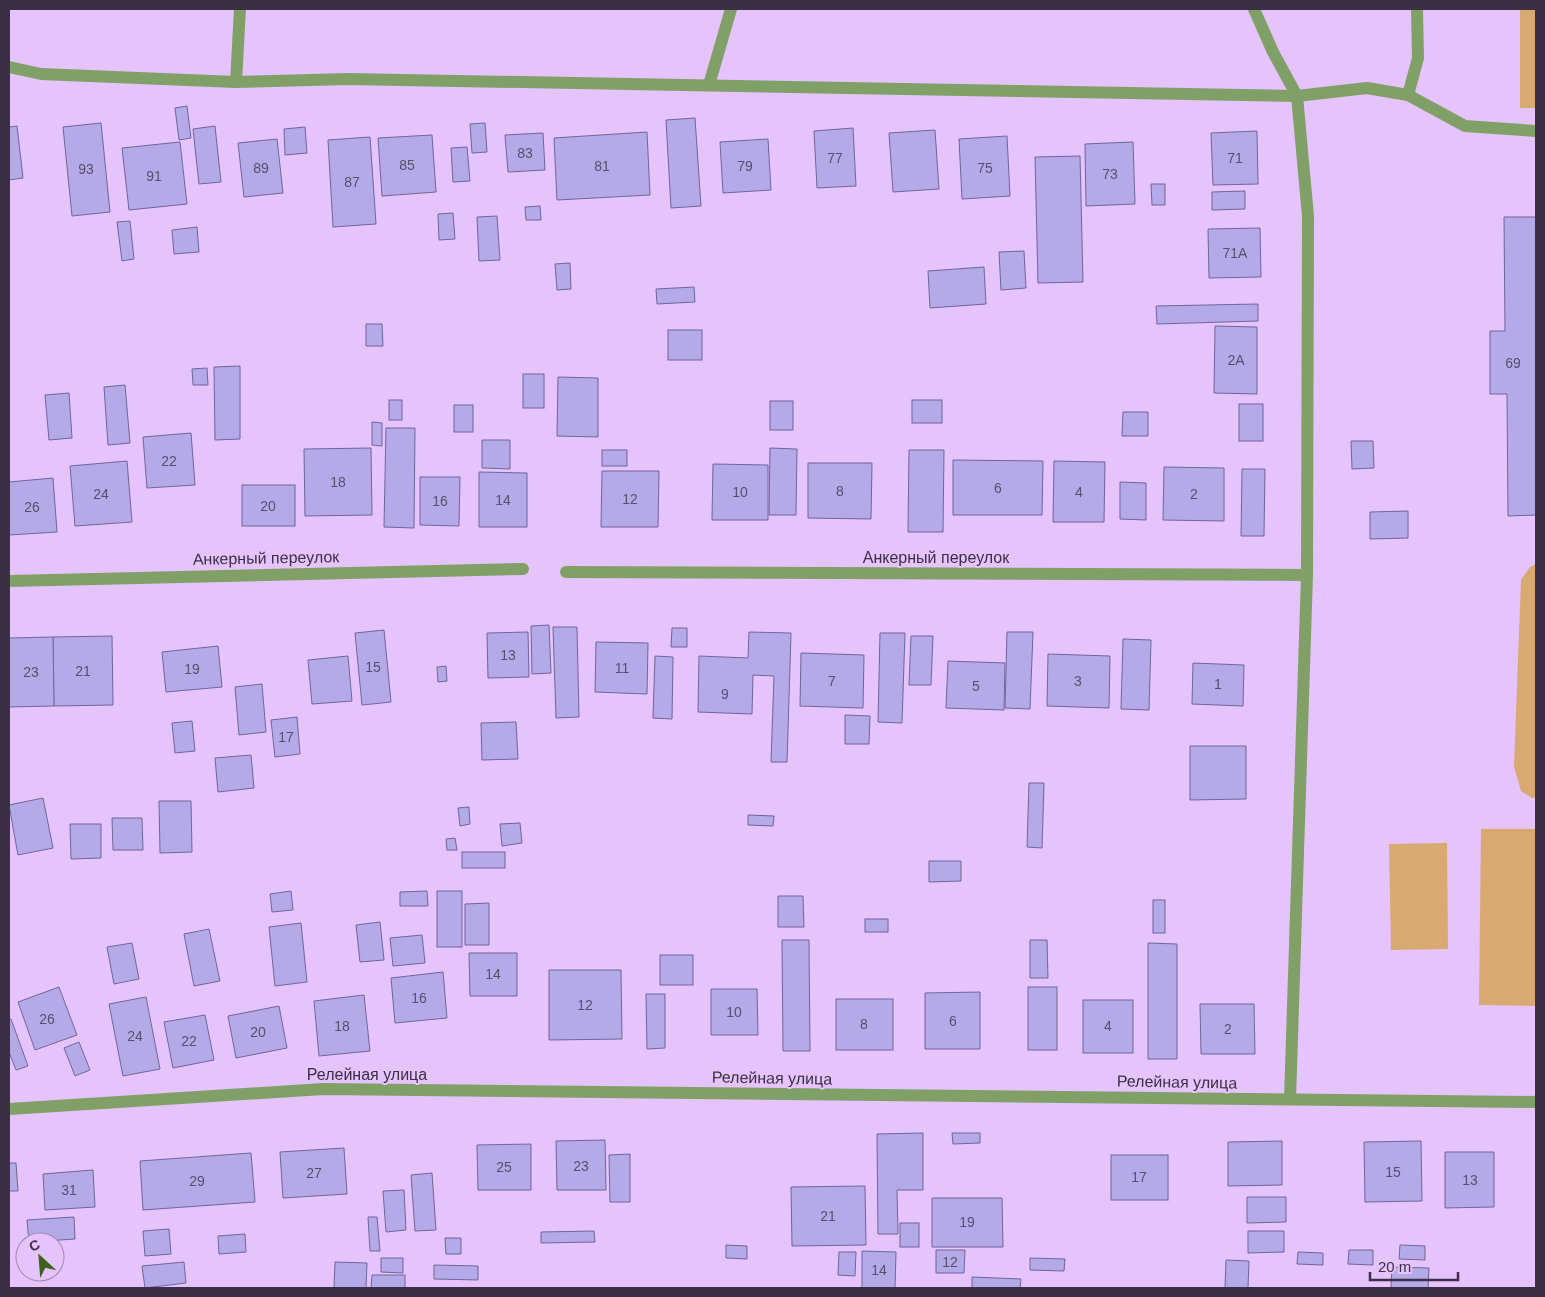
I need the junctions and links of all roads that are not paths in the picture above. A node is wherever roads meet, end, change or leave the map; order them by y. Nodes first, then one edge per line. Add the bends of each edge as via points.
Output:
1 (240, 9) edge
2 (731, 9) edge
3 (1254, 9) edge
4 (1417, 9) edge
5 (9, 67) edge
6 (236, 82) junction
7 (709, 85) junction
8 (1408, 95) junction
9 (1297, 96) junction
10 (1536, 131) edge
11 (523, 569) dead end
12 (566, 572) dead end
13 (1307, 574) junction
14 (9, 581) edge
15 (1290, 1099) junction
16 (1536, 1102) edge
17 (9, 1109) edge

1 - 6 street
2 - 7 street
3 - 9 street
4 - 8 street via 1418,58
5 - 6 street via 41,74
6 - 7 street via 350,79
7 - 9 street
8 - 9 street via 1367,88
8 - 10 street via 1465,126
9 - 13 street via 1308,216
11 - 14 street, Анкерный переулок
12 - 13 street, Анкерный переулок
13 - 15 street
15 - 16 street, Релейная улица
15 - 17 street, Релейная улица via 323,1089

